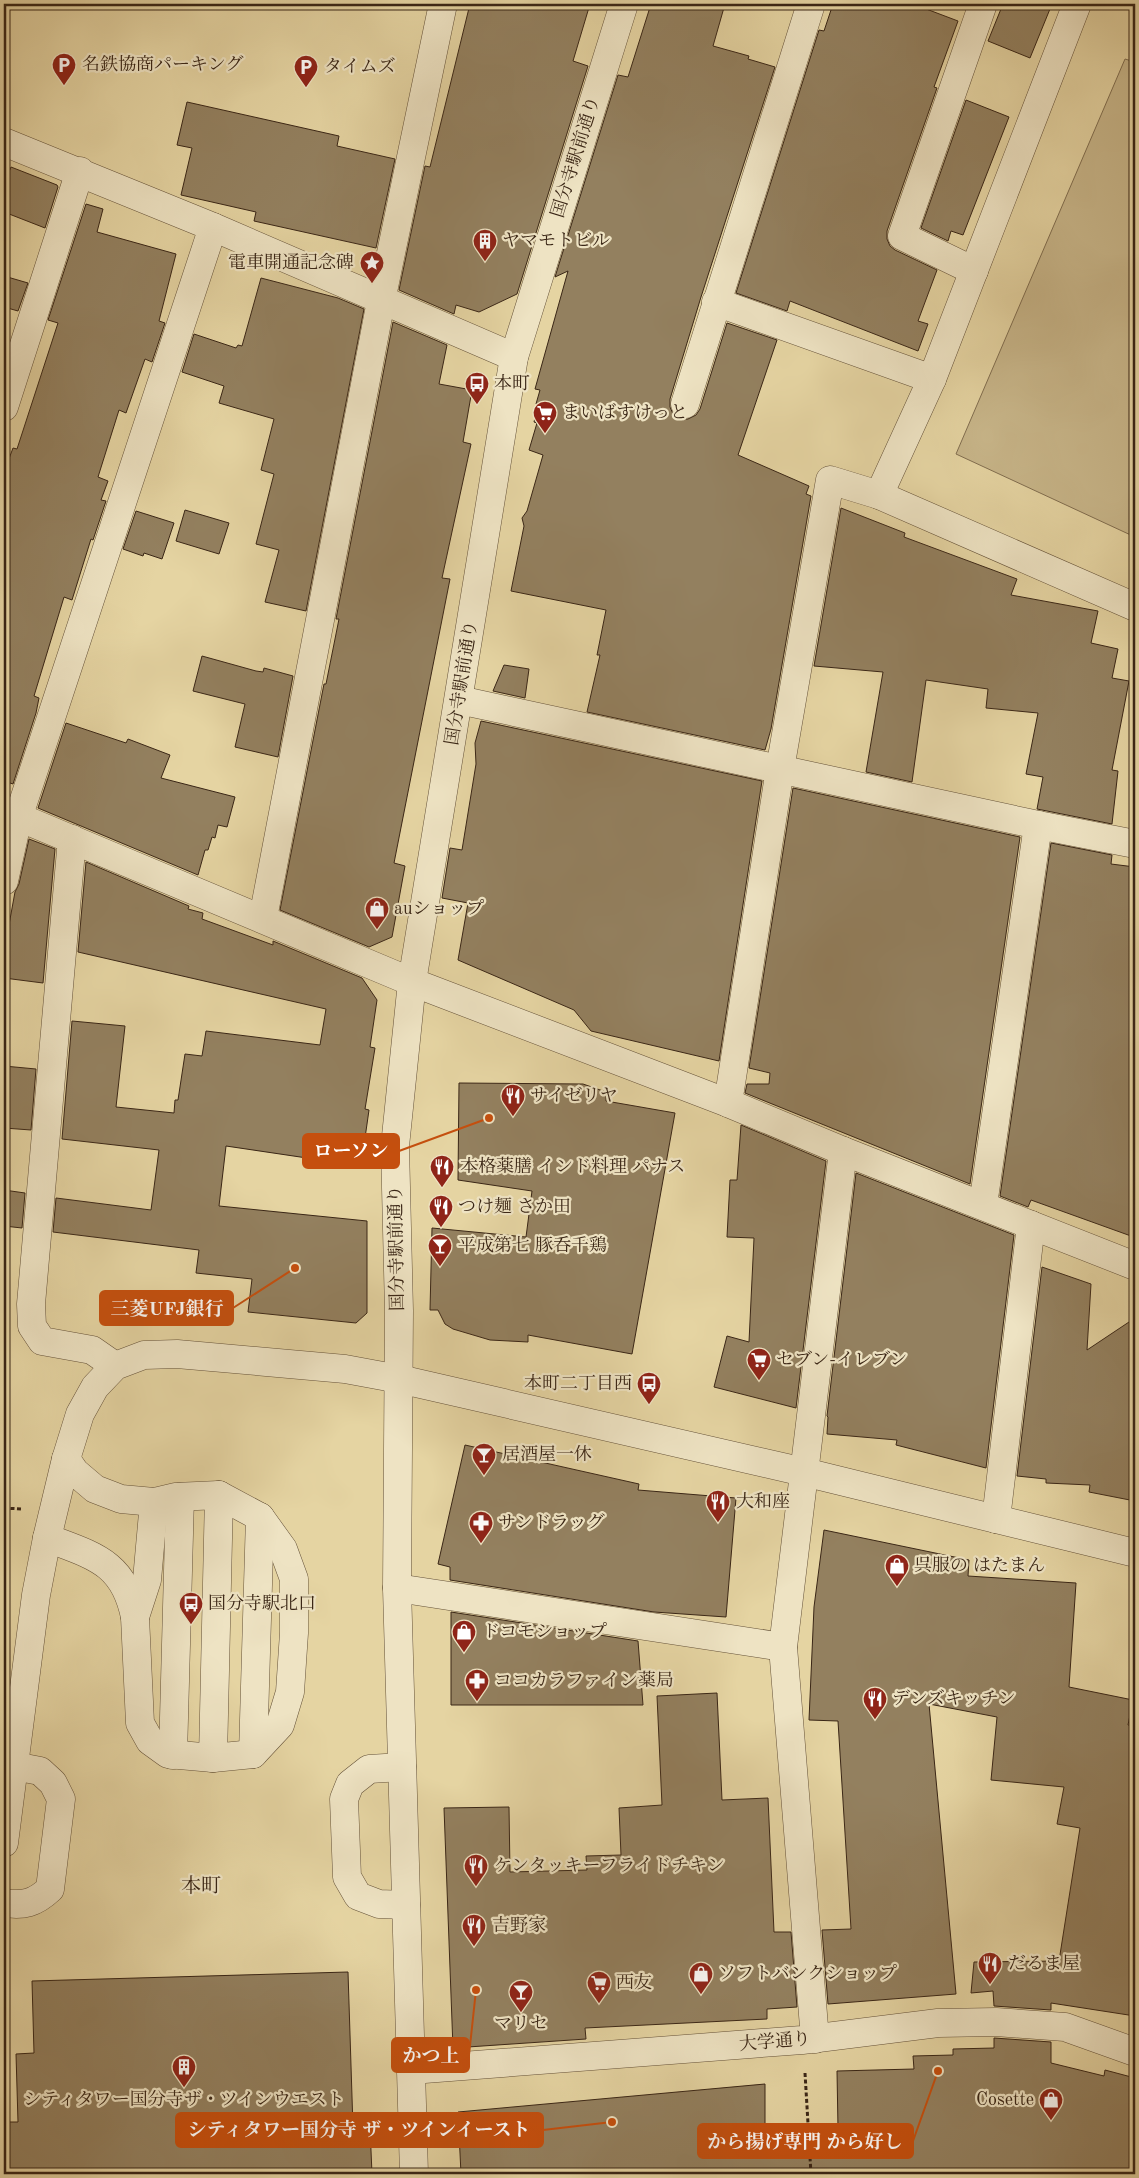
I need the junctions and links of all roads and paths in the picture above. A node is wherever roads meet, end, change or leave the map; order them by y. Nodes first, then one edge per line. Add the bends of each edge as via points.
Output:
1 (443, 4) edge
2 (624, 4) edge
3 (811, 4) edge
4 (983, 4) edge
5 (1077, 4) edge
6 (4, 142) edge
7 (80, 171) junction
8 (213, 227) junction
9 (974, 271) junction
10 (381, 301) junction
11 (716, 302) junction
12 (514, 358) junction
13 (932, 379) junction
14 (685, 404) dead end
15 (4, 406) edge
16 (879, 495) junction
17 (1135, 607) edge
18 (459, 700) junction
19 (780, 769) junction
20 (11, 814) edge
21 (1038, 825) junction
22 (72, 839) junction
23 (1135, 844) edge
24 (4, 880) edge
25 (263, 918) junction
26 (412, 982) junction
27 (728, 1103) junction
28 (843, 1151) junction
29 (983, 1205) junction
30 (1031, 1225) junction
31 (1135, 1266) edge
32 (115, 1366) junction
33 (399, 1379) junction
34 (66, 1459) junction
35 (804, 1472) junction
36 (219, 1495) junction
37 (180, 1497) junction
38 (154, 1502) junction
39 (260, 1517) junction
40 (996, 1519) junction
41 (47, 1538) junction
42 (1135, 1553) edge
43 (397, 1588) junction
44 (136, 1617) junction
45 (784, 1647) junction
46 (254, 1754) junction
47 (173, 1755) junction
48 (213, 1758) junction
49 (14, 1766) junction
50 (402, 1767) junction
51 (4, 1842) edge
52 (4, 1903) edge
53 (406, 1905) junction
54 (809, 2040) junction
55 (1135, 2052) edge
56 (411, 2070) junction
57 (414, 2174) edge
58 (812, 2174) edge

1 - 10 street
2 - 12 street, 国分寺駅前通り
3 - 11 street
4 - 9 street via 902,236
5 - 9 street
6 - 7 street
7 - 8 street
7 - 15 street
8 - 10 street
8 - 20 street
9 - 13 street
10 - 12 street
10 - 25 street
11 - 13 street
11 - 14 street
12 - 18 street, 国分寺駅前通り
13 - 16 street
16 - 17 street
16 - 19 street via 830,480
18 - 19 street
18 - 26 street, 国分寺駅前通り
19 - 21 street
19 - 27 street
20 - 22 street
20 - 24 street
21 - 23 street
21 - 29 street
22 - 25 street
22 - 32 street via 32,1326 42,1341 92,1350
25 - 26 street
26 - 27 street
26 - 33 street, 国分寺駅前通り via 395,1146
27 - 28 street
28 - 29 street
28 - 35 street
29 - 30 street
30 - 31 street
30 - 40 street
32 - 33 street via 144,1355 177,1354 344,1369
32 - 34 street via 95,1387 80,1414
33 - 35 street
33 - 43 street, 国分寺駅前通り
34 - 38 street via 75,1472 95,1489 120,1499
34 - 41 street
35 - 40 street
35 - 45 street
36 - 37 street
36 - 39 street
36 - 48 street
37 - 38 street
37 - 47 street
38 - 44 street via 147,1580
39 - 46 street
39 - 46 street via 283,1548 294,1579 294,1633 290,1692 280,1726
40 - 42 street
41 - 44 street via 107,1563 125,1584
41 - 49 street via 36,1596
43 - 45 street
43 - 50 street, 国分寺駅前通り
44 - 47 street via 140,1723 150,1741
45 - 54 street
46 - 48 street
47 - 48 street
49 - 51 street
49 - 52 street via 40,1771 53,1783 61,1799 50,1889 38,1900 16,1905
50 - 53 street, 国分寺駅前通り
50 - 53 street via 369,1769 350,1784 344,1799 346,1877 358,1896 379,1904
53 - 56 street, 国分寺駅前通り
54 - 55 street, 大学通り via 938,2023 996,2022 1065,2028
54 - 56 street, 大学通り
54 - 58 path
56 - 57 street, 国分寺駅前通り

